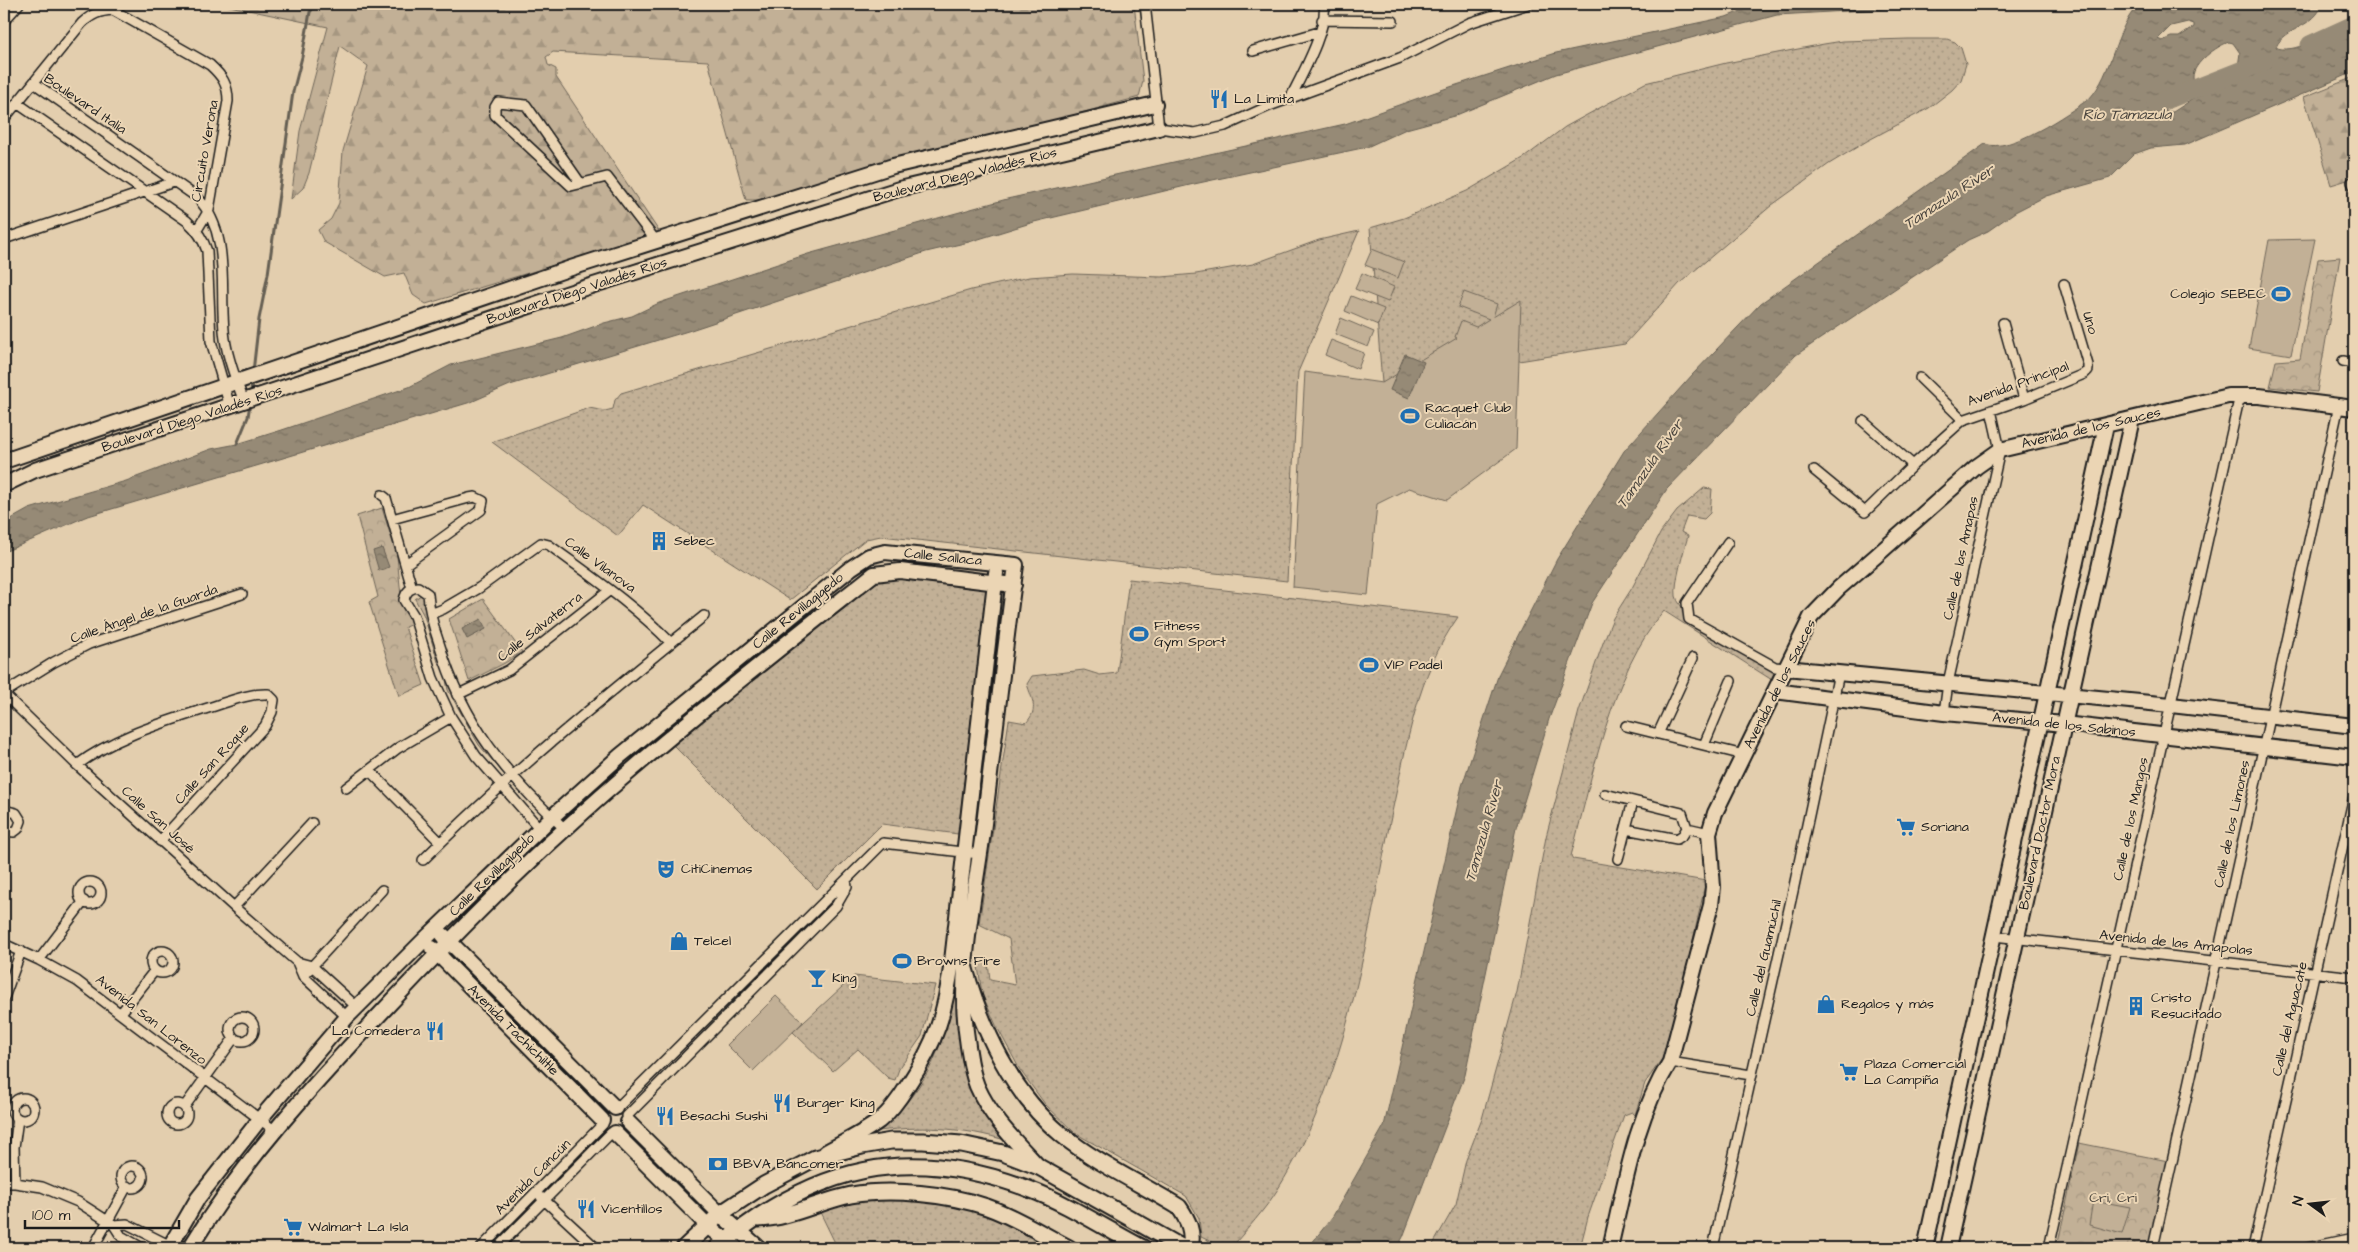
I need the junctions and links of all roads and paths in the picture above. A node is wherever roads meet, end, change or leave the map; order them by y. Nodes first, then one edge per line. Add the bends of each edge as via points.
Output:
1 (19, 4) edge
2 (1145, 4) edge
3 (1324, 4) edge
4 (1528, 4) edge
5 (1503, 8) edge
6 (1322, 20) junction
7 (4, 21) edge
8 (1393, 21) dead end
9 (1319, 32) junction
10 (1252, 51) dead end
11 (34, 83) junction
12 (1290, 99) junction
13 (17, 103) junction
14 (1155, 104) junction
15 (4, 119) edge
16 (1159, 128) junction
17 (174, 182) junction
18 (581, 184) junction
19 (146, 192) junction
20 (209, 210) junction
21 (197, 230) junction
22 (4, 239) edge
23 (656, 241) junction
24 (2064, 284) dead end
25 (2003, 322) dead end
26 (225, 340) junction
27 (211, 341) junction
28 (2343, 361) dead end
29 (2354, 363) edge
30 (2088, 370) joint
31 (1920, 378) dead end
32 (230, 384) junction
33 (2240, 395) junction
34 (2024, 399) junction
35 (244, 402) junction
36 (2339, 405) junction
37 (230, 407) junction
38 (2354, 408) edge
39 (1991, 410) junction
40 (2132, 419) junction
41 (1963, 420) junction
42 (1864, 421) dead end
43 (2106, 425) junction
44 (2000, 450) junction
45 (4, 461) edge
46 (1913, 465) junction
47 (1814, 470) dead end
48 (4, 485) edge
49 (382, 495) dead end
50 (392, 519) junction
51 (1728, 542) dead end
52 (869, 556) junction
53 (997, 563) junction
54 (406, 564) junction
55 (874, 574) junction
56 (994, 582) junction
57 (1014, 585) junction
58 (412, 588) junction
59 (610, 590) junction
60 (242, 594) dead end
61 (431, 614) junction
62 (704, 616) dead end
63 (671, 643) junction
64 (1693, 658) dead end
65 (1786, 668) junction
66 (448, 673) junction
67 (1839, 673) junction
68 (433, 678) junction
69 (1731, 681) dead end
70 (1948, 682) junction
71 (1775, 691) junction
72 (4, 694) edge
73 (2047, 694) junction
74 (457, 695) junction
75 (2070, 696) junction
76 (1834, 700) junction
77 (2171, 705) junction
78 (1944, 713) junction
79 (2270, 716) junction
80 (451, 717) junction
81 (2040, 722) junction
82 (2064, 724) junction
83 (1626, 726) dead end
84 (2354, 726) edge
85 (1658, 734) junction
86 (2164, 735) junction
87 (1704, 745) junction
88 (2263, 746) junction
89 (1744, 755) junction
90 (2354, 757) edge
91 (77, 765) junction
92 (369, 770) junction
93 (513, 775) junction
94 (500, 786) junction
95 (346, 788) dead end
96 (1605, 794) dead end
97 (2354, 796) edge
98 (1633, 801) junction
99 (4, 812) edge
100 (552, 817) junction
101 (312, 823) dead end
102 (540, 828) junction
103 (1687, 828) junction
104 (565, 829) junction
105 (1626, 829) junction
106 (4, 831) edge
107 (1709, 833) junction
108 (160, 841) junction
109 (440, 842) junction
110 (965, 852) junction
111 (980, 854) junction
112 (1618, 859) dead end
113 (423, 860) dead end
114 (846, 880) junction
115 (382, 890) dead end
116 (84, 902) dead end
117 (234, 907) junction
118 (437, 928) junction
119 (1994, 936) junction
120 (2017, 939) junction
121 (424, 940) junction
122 (449, 941) junction
123 (4, 944) edge
124 (2116, 950) junction
125 (21, 951) junction
126 (437, 954) junction
127 (39, 960) junction
128 (2216, 961) junction
129 (297, 962) junction
130 (312, 966) junction
131 (964, 969) junction
132 (155, 970) dead end
133 (2315, 972) junction
134 (303, 976) junction
135 (2354, 977) edge
136 (4, 998) edge
137 (358, 1008) junction
138 (121, 1012) junction
139 (347, 1018) junction
140 (234, 1038) dead end
141 (1670, 1062) junction
142 (1751, 1075) junction
143 (204, 1078) junction
144 (184, 1106) dead end
145 (622, 1113) junction
146 (18, 1119) dead end
147 (260, 1119) junction
148 (608, 1128) junction
149 (274, 1130) junction
150 (815, 1158) junction
151 (1039, 1167) junction
152 (4, 1183) edge
153 (16, 1183) junction
154 (127, 1186) dead end
155 (536, 1193) junction
156 (544, 1200) junction
157 (720, 1214) junction
158 (755, 1219) junction
159 (110, 1223) junction
160 (708, 1226) junction
161 (739, 1230) junction
162 (2354, 1238) edge
163 (726, 1246) edge
164 (170, 1247) edge
165 (93, 1248) edge
166 (142, 1248) edge
167 (190, 1248) edge
168 (481, 1248) edge
169 (497, 1248) edge
170 (596, 1248) edge
171 (684, 1248) edge
172 (758, 1248) edge
173 (1070, 1248) edge
174 (1142, 1248) edge
175 (1183, 1248) edge
176 (1190, 1248) edge
177 (1610, 1248) edge
178 (1713, 1248) edge
179 (1925, 1248) edge
180 (1948, 1248) edge
181 (2049, 1248) edge
182 (2153, 1248) edge
183 (2253, 1248) edge
184 (2308, 1248) edge

1 - 7 street
2 - 14 street
3 - 6 street
4 - 5 street
5 - 12 street via 1400,58
6 - 8 street
6 - 9 street
9 - 10 street
9 - 12 street
11 - 13 street, Boulevard Italia
11 - 17 street, Boulevard Italia
11 - 20 street, Circuito Verona via 82,23 92,14 102,11 113,10 210,65 222,76 228,89 228,101
12 - 16 street via 1225,126 1195,133
13 - 15 street
13 - 19 street, Boulevard Italia
14 - 16 street
14 - 23 street, Boulevard Diego Valadés Ríos via 893,166
16 - 35 street, Boulevard Diego Valadés Ríos via 899,189 578,290
17 - 19 street
17 - 20 street, Boulevard Italia
18 - 18 street via 571,186 495,115 498,102 526,105
18 - 23 street via 607,177
19 - 21 street, Boulevard Italia
19 - 22 street
20 - 21 street, Circuito Verona
20 - 26 street, Boulevard Italia via 221,248
21 - 27 street, Boulevard Italia via 207,251
23 - 32 street, Boulevard Diego Valadés Ríos
24 - 30 street, Uno
25 - 34 street
26 - 27 street
26 - 32 street, Boulevard Italia
27 - 32 street, Boulevard Italia
28 - 29 street
30 - 34 street, Avenida Principal
31 - 41 street
32 - 35 street, Boulevard Italia
32 - 37 street, Boulevard Italia
32 - 45 street, Boulevard Diego Valadés Ríos
33 - 36 street, Avenida de los Sauces
33 - 40 street, Avenida de los Sauces
33 - 77 street, Calle de los Mangos
34 - 39 street, Avenida Principal
35 - 37 street, Boulevard Diego Valadés Ríos
36 - 38 street, Avenida de los Sauces
36 - 79 street, Calle de los Limones
37 - 48 street, Boulevard Diego Valadés Ríos via 35,470
39 - 41 street, Avenida Principal
39 - 44 street, Calle de las Amapas
40 - 43 street, Avenida de los Sauces
40 - 75 street, Boulevard Doctor Mora
41 - 46 street, Avenida Principal
42 - 46 street
43 - 44 street, Avenida de los Sauces
43 - 73 street, Boulevard Doctor Mora
44 - 65 street, Avenida de los Sauces via 1976,467 1839,588 1811,617
44 - 70 street, Calle de las Amapas
46 - 47 street, Avenida Principal via 1865,512
49 - 50 street via 386,498
50 - 54 street
50 - 54 street via 469,498 483,501 481,510
51 - 65 street via 1687,603 1689,620 1775,667
52 - 53 street, Calle Sallaca via 904,552
52 - 55 street
52 - 100 street, Calle Revillagigedo via 694,695
53 - 56 street
53 - 57 street, Calle Sallaca via 1016,566
54 - 58 street
55 - 56 street, Calle Sallaca via 900,571
55 - 104 street, Calle Revillagigedo via 650,754
56 - 57 street, Calle Sallaca
56 - 110 street
57 - 111 street
58 - 61 street via 418,587 428,594
58 - 68 street via 404,600 414,616
59 - 61 street, Calle Vilanova via 549,545 541,543 479,588
59 - 63 street, Calle Vilanova via 646,617
59 - 74 street, Calle Salvaterra via 509,670
60 - 72 street, Calle Ángel de la Guarda via 89,644
61 - 66 street
62 - 63 street
63 - 93 street
64 - 85 street
65 - 67 street
65 - 71 street, Avenida de los Sauces
66 - 68 street
66 - 74 street
67 - 70 street
67 - 76 street, Calle del Guamúchil
68 - 80 street
69 - 87 street
70 - 73 street
70 - 78 street, Calle de las Amapas
71 - 76 street, Avenida de los Sabinos
71 - 89 street, Avenida de los Sauces
72 - 91 street, Calle San José
73 - 75 street
73 - 81 street, Boulevard Doctor Mora
74 - 93 street via 491,751
75 - 77 street
75 - 82 street, Boulevard Doctor Mora
76 - 78 street, Avenida de los Sabinos
76 - 142 street, Calle del Guamúchil
77 - 79 street
77 - 86 street, Calle de los Mangos
78 - 81 street, Avenida de los Sabinos
79 - 84 street
79 - 88 street, Calle de los Limones
80 - 92 street via 398,748
80 - 94 street via 462,737
81 - 82 street, Avenida de los Sabinos
81 - 119 street, Boulevard Doctor Mora
82 - 86 street, Avenida de los Sabinos
82 - 120 street, Boulevard Doctor Mora
83 - 85 street
85 - 87 street
86 - 88 street, Avenida de los Sabinos
86 - 124 street, Calle de los Mangos
87 - 89 street
88 - 90 street, Avenida de los Sabinos
88 - 128 street, Calle de los Limones
89 - 107 street, Avenida de los Sauces via 1715,813
91 - 108 street, Calle San José
91 - 108 street, Calle San Roque via 97,750 165,722 246,696 268,694 274,700 265,726
92 - 95 street
92 - 109 street
93 - 94 street
93 - 100 street
94 - 102 street
94 - 109 street
96 - 98 street
97 - 133 street, Calle del Aguacate
98 - 103 street via 1682,813
98 - 105 street
99 - 106 street via 16,813 21,822 14,832
100 - 102 street, Calle Revillagigedo
100 - 104 street
101 - 117 street
102 - 118 street, Calle Revillagigedo
103 - 105 street via 1677,839
103 - 107 street
104 - 122 street, Calle Revillagigedo
105 - 112 street
107 - 141 street, Avenida de los Sauces via 1713,887 1711,906
108 - 117 street, Calle San José
109 - 113 street
110 - 111 street
110 - 114 street via 883,843
110 - 150 street via 947,996 926,1058 880,1120
111 - 131 street
114 - 145 street
114 - 145 street via 846,887 836,906
115 - 130 street
116 - 127 street
117 - 129 street, Calle San José
118 - 121 street, Calle Revillagigedo
118 - 122 street, Avenida Tachichiltle
119 - 120 street, Avenida de las Amapolas
119 - 179 street, Boulevard Doctor Mora
120 - 124 street, Avenida de las Amapolas
120 - 180 street, Boulevard Doctor Mora
121 - 126 street, Avenida Tachichiltle
121 - 137 street, Calle Revillagigedo
122 - 126 street, Calle Revillagigedo
122 - 145 street, Avenida Tachichiltle
123 - 125 street, Avenida San Lorenzo
124 - 128 street, Avenida de las Amapolas
124 - 181 street, Calle de los Mangos
125 - 127 street, Avenida San Lorenzo
125 - 136 street
126 - 148 street, Avenida Tachichiltle
126 - 149 street, Calle Revillagigedo
127 - 138 street, Avenida San Lorenzo via 77,981
128 - 133 street, Avenida de las Amapolas
128 - 182 street, Calle de los Limones
129 - 130 street, Calle San José
129 - 134 street, Calle San José
130 - 134 street
130 - 137 street, Calle San José
131 - 151 street via 964,1011 970,1062 977,1086 993,1115
131 - 176 main road via 1000,1057 1031,1103 1079,1148 1178,1207 1191,1229
132 - 138 street
133 - 135 street, Avenida de las Amapolas
133 - 183 street, Calle del Aguacate
134 - 139 street, Calle San José
137 - 139 street, Calle Revillagigedo
138 - 143 street, Avenida San Lorenzo
139 - 147 street, Calle Revillagigedo
140 - 143 street
141 - 142 street
141 - 177 street, Avenida de los Sauces via 1645,1110
142 - 178 street, Calle del Guamúchil
143 - 144 street
143 - 147 street, Avenida San Lorenzo
145 - 148 street via 605,1113
145 - 148 street via 622,1131
145 - 157 street, Avenida Tachichiltle
146 - 153 street via 14,1147
147 - 149 street, Avenida San Lorenzo
147 - 164 street, Calle Revillagigedo via 198,1198
148 - 155 street, Avenida Cancún
148 - 156 street, Avenida Cancún
148 - 160 street, Avenida Tachichiltle
149 - 167 street, Calle Revillagigedo
150 - 151 main road via 891,1141 923,1141 961,1144 1003,1153
150 - 157 main road
151 - 175 main road
152 - 153 street
153 - 159 street via 51,1191 78,1202
154 - 159 street
155 - 156 street
155 - 168 street, Avenida Cancún
156 - 169 street, Avenida Cancún
156 - 170 street
157 - 160 main road
157 - 161 street, Avenida Tachichiltle
158 - 161 main road
158 - 173 main road via 772,1218 854,1194 919,1194 986,1207
158 - 174 main road via 815,1185 850,1173 909,1164 939,1165 1030,1190
159 - 164 street via 127,1224
159 - 165 street
159 - 166 street via 121,1236
160 - 163 street, Avenida Tachichiltle
160 - 171 main road
161 - 163 main road
161 - 172 street, Avenida Tachichiltle
162 - 184 street

